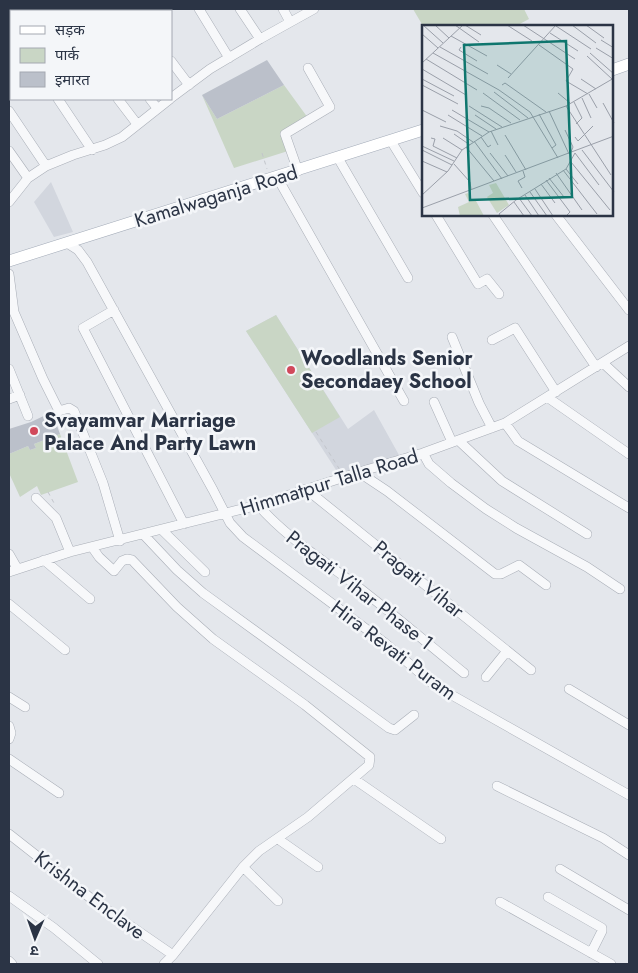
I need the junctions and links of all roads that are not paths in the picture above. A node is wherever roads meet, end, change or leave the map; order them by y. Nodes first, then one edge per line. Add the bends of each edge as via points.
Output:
1 (199, 9) edge
2 (240, 9) edge
3 (283, 9) edge
4 (314, 9) edge
5 (290, 22) junction
6 (260, 39) junction
7 (229, 58) junction
8 (172, 61) edge
9 (628, 67) edge
10 (308, 68) dead end
11 (613, 70) edge
12 (189, 85) junction
13 (172, 97) edge
14 (59, 100) edge
15 (119, 100) edge
16 (151, 100) edge
17 (168, 100) edge
18 (158, 108) junction
19 (9, 111) edge
20 (137, 124) junction
21 (422, 130) edge
22 (392, 141) junction
23 (92, 150) junction
24 (9, 151) edge
25 (338, 158) junction
26 (46, 166) junction
27 (298, 171) junction
28 (28, 178) junction
29 (274, 178) junction
30 (422, 191) edge
31 (9, 202) edge
32 (437, 216) edge
33 (494, 216) edge
34 (557, 216) edge
35 (67, 243) junction
36 (9, 261) edge
37 (9, 274) edge
38 (408, 278) dead end
39 (498, 294) dead end
40 (114, 310) junction
41 (629, 310) edge
42 (452, 337) dead end
43 (492, 340) dead end
44 (628, 348) edge
45 (600, 365) junction
46 (9, 369) edge
47 (629, 387) edge
48 (556, 392) junction
49 (20, 395) junction
50 (547, 397) junction
51 (9, 399) edge
52 (404, 400) dead end
53 (434, 402) dead end
54 (28, 416) dead end
55 (504, 423) junction
56 (492, 428) junction
57 (455, 441) junction
58 (423, 453) junction
59 (629, 454) edge
60 (363, 471) junction
61 (306, 489) junction
62 (36, 498) dead end
63 (258, 505) junction
64 (629, 508) edge
65 (225, 515) junction
66 (184, 524) junction
67 (162, 530) junction
68 (587, 534) dead end
69 (144, 535) junction
70 (120, 541) junction
71 (92, 547) junction
72 (70, 552) junction
73 (9, 554) edge
74 (44, 560) junction
75 (13, 570) edge
76 (205, 572) dead end
77 (546, 585) dead end
78 (620, 589) dead end
79 (90, 599) dead end
80 (9, 604) edge
81 (65, 650) dead end
82 (507, 650) junction
83 (531, 670) dead end
84 (464, 673) dead end
85 (486, 677) dead end
86 (569, 689) dead end
87 (9, 697) edge
88 (25, 707) dead end
89 (414, 715) dead end
90 (629, 725) edge
91 (9, 726) edge
92 (9, 739) edge
93 (9, 759) edge
94 (354, 779) junction
95 (497, 786) dead end
96 (58, 793) dead end
97 (629, 795) edge
98 (9, 834) edge
99 (278, 839) junction
100 (441, 839) dead end
101 (629, 855) edge
102 (243, 867) junction
103 (318, 867) dead end
104 (560, 869) dead end
105 (9, 896) edge
106 (548, 897) dead end
107 (278, 901) dead end
108 (500, 902) dead end
109 (629, 910) edge
110 (590, 952) junction
111 (173, 956) junction
112 (9, 962) edge
113 (12, 964) edge
114 (98, 964) edge
115 (164, 964) edge
116 (611, 964) edge

1 - 7 street
2 - 6 street
3 - 5 street
4 - 5 street
5 - 6 street
6 - 7 street
7 - 12 street
8 - 12 street
9 - 11 main road
10 - 27 street via 330,107 285,134
12 - 13 street
14 - 23 street
15 - 20 street
16 - 18 street
17 - 18 street
18 - 20 street
19 - 26 street
20 - 23 street via 122,137
21 - 22 main road, Kamalwaganja Road
22 - 25 main road, Kamalwaganja Road
22 - 30 street
23 - 26 street
24 - 28 street
25 - 27 main road, Kamalwaganja Road
25 - 38 street
26 - 28 street
27 - 29 main road, Kamalwaganja Road
28 - 31 street
29 - 35 main road, Kamalwaganja Road
29 - 52 street
32 - 39 street via 478,284 487,279
33 - 45 street
34 - 41 street
35 - 36 main road, Kamalwaganja Road
35 - 40 street, Hira Revati Puram via 78,250
37 - 70 street via 14,312 21,332 59,411 69,408 74,412 103,483
40 - 65 street, Hira Revati Puram
40 - 66 street via 83,328
42 - 56 street
43 - 48 street via 515,328
44 - 45 street, Himmatpur Talla Road
45 - 47 street
45 - 48 street, Himmatpur Talla Road
46 - 49 street
48 - 50 street, Himmatpur Talla Road
49 - 51 street
49 - 54 street
50 - 55 street, Himmatpur Talla Road
50 - 59 street
53 - 57 street
55 - 56 street, Himmatpur Talla Road
55 - 64 street via 518,441
56 - 57 street, Himmatpur Talla Road
57 - 58 street, Himmatpur Talla Road
57 - 68 street via 502,481
58 - 60 street, Himmatpur Talla Road
58 - 78 street via 429,464 486,509
60 - 61 street, Himmatpur Talla Road
60 - 77 street via 495,574 519,565
61 - 63 street, Himmatpur Talla Road
61 - 82 street, Pragati Vihar
62 - 72 street via 56,518
63 - 65 street, Himmatpur Talla Road
63 - 84 street, Pragati Vihar Phase 1 via 292,537
65 - 66 street, Himmatpur Talla Road
65 - 97 street, Hira Revati Puram via 243,536 385,643 434,685
66 - 67 street, Himmatpur Talla Road
67 - 69 street, Himmatpur Talla Road
67 - 76 street
69 - 70 street, Himmatpur Talla Road
69 - 89 street via 203,593 390,728 396,730
70 - 71 street, Himmatpur Talla Road
71 - 72 street, Himmatpur Talla Road
71 - 94 street via 114,571 122,561 132,560 213,639 305,705 370,757 369,765
72 - 74 street, Himmatpur Talla Road
73 - 75 street
74 - 75 street, Himmatpur Talla Road
74 - 79 street
80 - 81 street
82 - 83 street, Pragati Vihar
82 - 85 street
86 - 90 street
87 - 88 street
91 - 92 street
93 - 96 street
94 - 99 street
94 - 100 street
95 - 101 street via 603,838
98 - 111 street, Krishna Enclave via 92,900
99 - 102 street
99 - 103 street
102 - 107 street
102 - 111 street
104 - 109 street
105 - 114 street
106 - 110 street via 602,928
108 - 110 street
110 - 116 street
111 - 115 street
112 - 113 street

